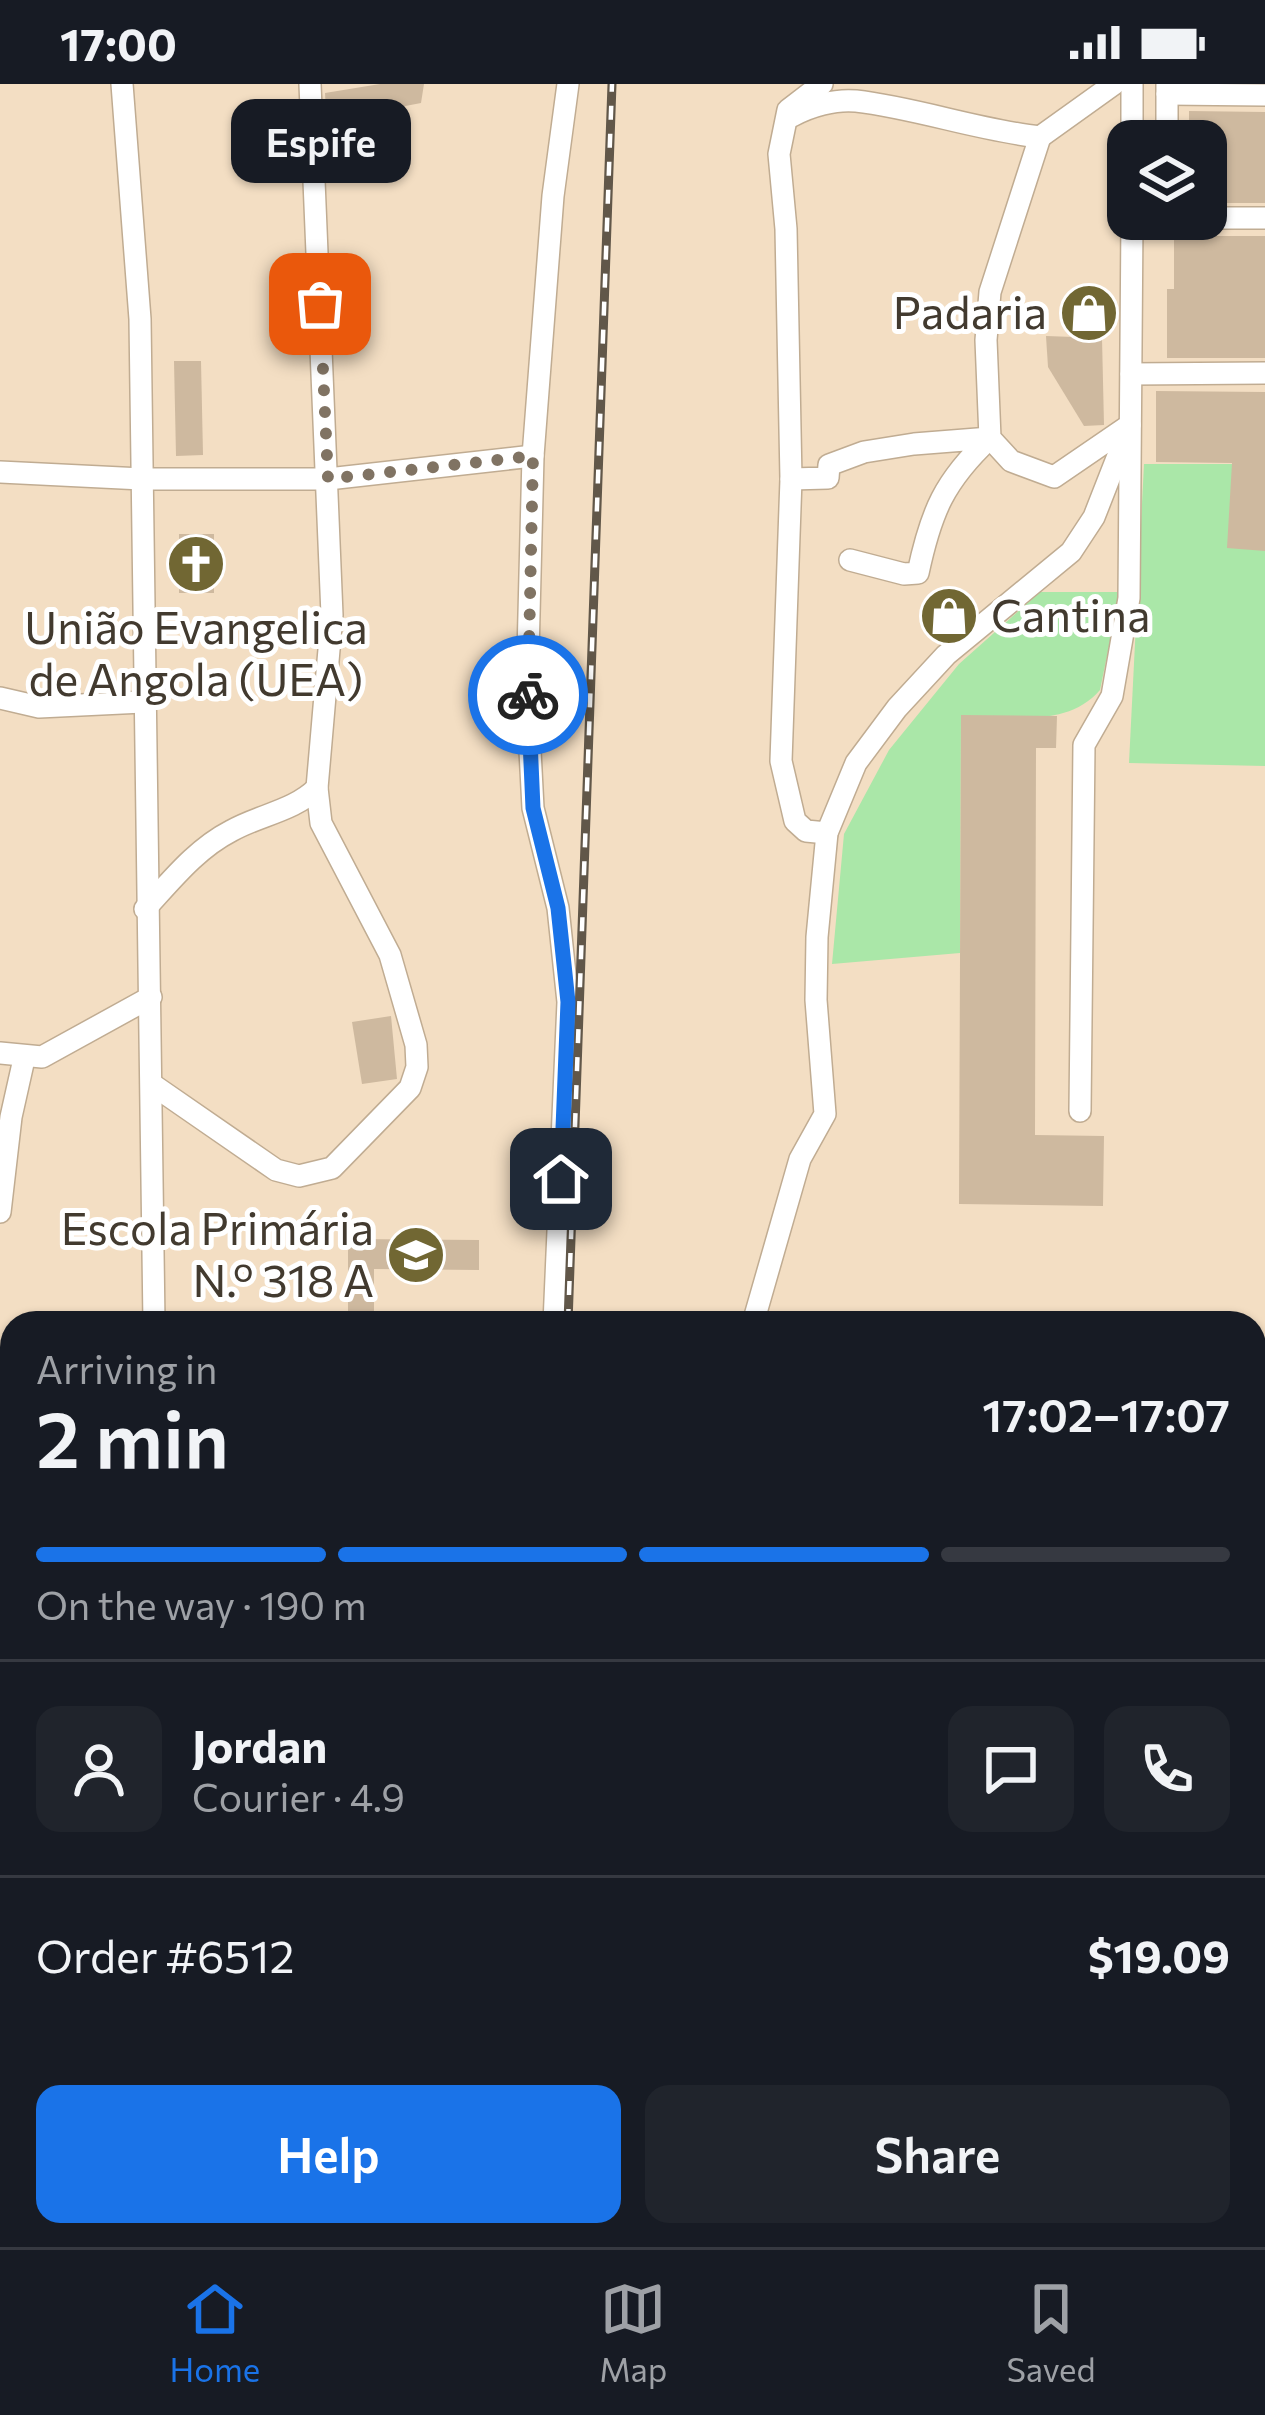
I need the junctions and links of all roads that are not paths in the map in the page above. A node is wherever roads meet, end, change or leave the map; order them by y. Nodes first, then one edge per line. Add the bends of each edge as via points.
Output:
1 (122, 84) edge
2 (310, 84) edge
3 (568, 84) edge
4 (822, 84) edge
5 (1114, 84) edge
6 (1132, 84) edge
7 (1167, 89) edge
8 (1265, 94) edge
9 (784, 120) junction
10 (1132, 120) edge
11 (1167, 120) edge
12 (1040, 137) junction
13 (1227, 218) edge
14 (1265, 218) edge
15 (1132, 240) edge
16 (1265, 373) edge
17 (1130, 374) junction
18 (1130, 425) junction
19 (990, 439) junction
20 (533, 456) junction
21 (0, 472) edge
22 (142, 479) junction
23 (328, 479) junction
24 (791, 479) junction
25 (850, 560) dead end
26 (0, 698) edge
27 (143, 702) junction
28 (317, 788) junction
29 (827, 833) junction
30 (145, 909) junction
31 (151, 997) junction
32 (0, 1054) edge
33 (25, 1059) junction
34 (153, 1085) junction
35 (1081, 1112) dead end
36 (0, 1212) edge
37 (154, 1311) edge
38 (555, 1311) edge
39 (757, 1311) edge

1 - 22 street via 140,301
2 - 23 street
3 - 20 street
4 - 9 street
5 - 12 street
6 - 10 street
7 - 8 street
7 - 11 street
9 - 12 street via 852,100
9 - 24 street
12 - 19 street via 990,292
13 - 14 street
15 - 17 street
16 - 17 street
17 - 18 street
18 - 19 street via 1054,477 1011,461
18 - 29 street via 1094,517 1071,552 946,655 896,708 856,763
18 - 35 street via 1129,598 1112,696 1084,745
19 - 24 street via 864,452 830,465 828,478
19 - 25 street via 955,471 929,520 918,573
20 - 23 street
20 - 38 street via 533,808 558,908 568,1002
21 - 22 street
22 - 23 street
22 - 27 street
23 - 28 street via 332,615
24 - 29 street via 781,761 795,821
26 - 27 street via 39,707
27 - 30 street
28 - 30 street via 217,839
28 - 34 street via 325,835 390,955 416,1046 410,1088 332,1168 299,1176 276,1170
29 - 39 street via 816,1000 825,1114 800,1159
30 - 31 street
31 - 33 street via 59,1049
31 - 34 street
32 - 33 street
33 - 36 street
34 - 37 street

